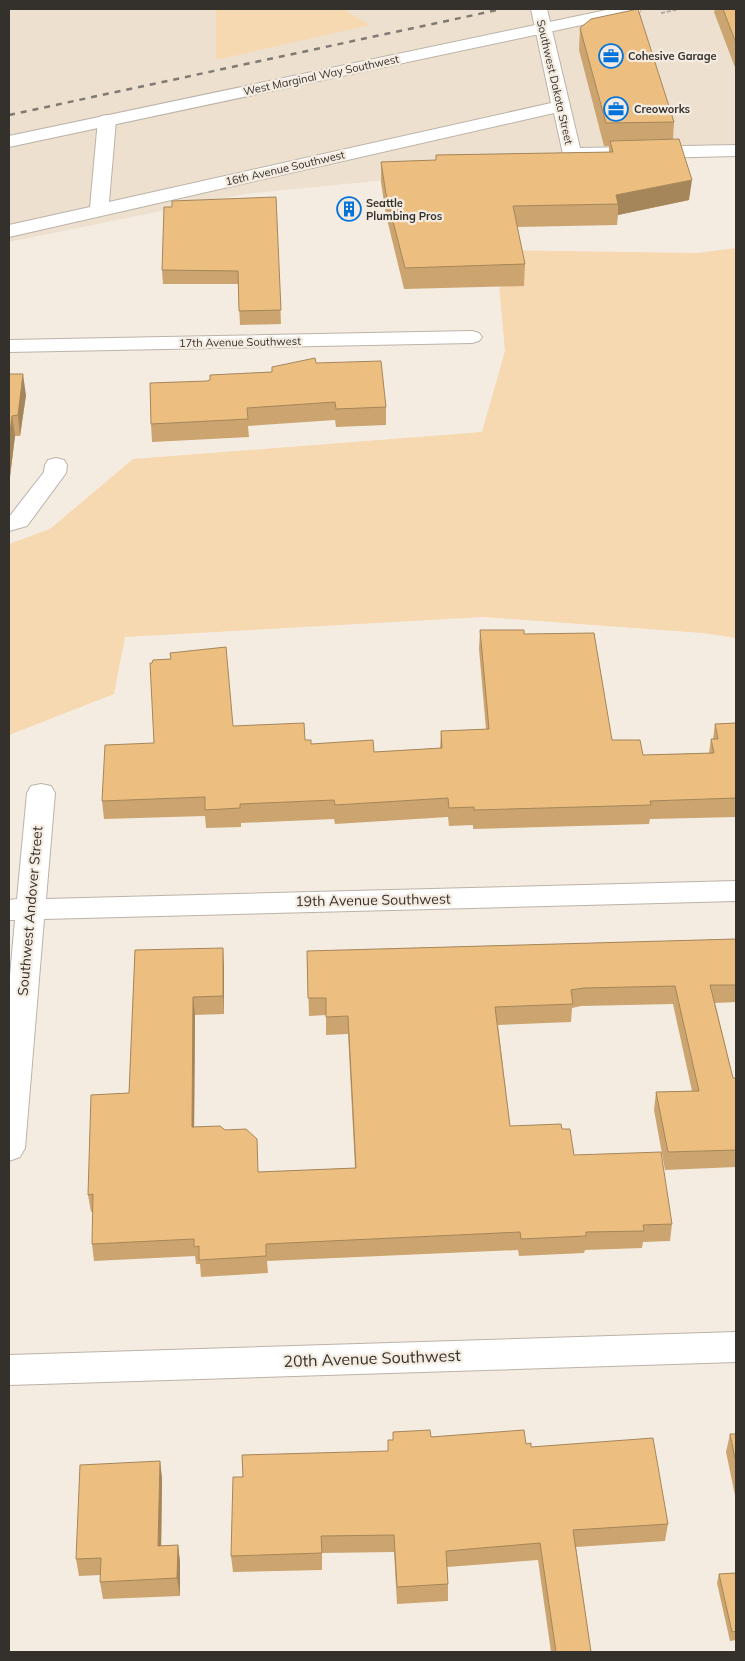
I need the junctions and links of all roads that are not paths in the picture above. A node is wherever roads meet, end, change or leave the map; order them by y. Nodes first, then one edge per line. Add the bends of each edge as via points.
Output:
1 (539, 9) edge
2 (633, 9) edge
3 (542, 28) junction
4 (560, 106) junction
5 (107, 120) junction
6 (9, 142) edge
7 (736, 151) edge
8 (99, 210) junction
9 (9, 231) edge
10 (472, 337) dead end
11 (9, 346) edge
12 (56, 465) dead end
13 (14, 522) edge
14 (41, 793) dead end
15 (736, 891) edge
16 (20, 909) edge
17 (9, 1148) edge
18 (736, 1347) edge
19 (9, 1370) edge

1 - 3 street, Southwest Dakota Street
2 - 3 street, West Marginal Way Southwest
3 - 4 street, Southwest Dakota Street
3 - 5 street, West Marginal Way Southwest
4 - 7 street, Southwest Dakota Street via 572,154
4 - 8 street, 16th Avenue Southwest
5 - 6 street, West Marginal Way Southwest
5 - 8 street
8 - 9 street, 16th Avenue Southwest
10 - 11 street, 17th Avenue Southwest
12 - 13 street via 55,473
14 - 16 street, Southwest Andover Street
15 - 16 street, 19th Avenue Southwest
16 - 17 street, Southwest Andover Street
18 - 19 street, 20th Avenue Southwest

